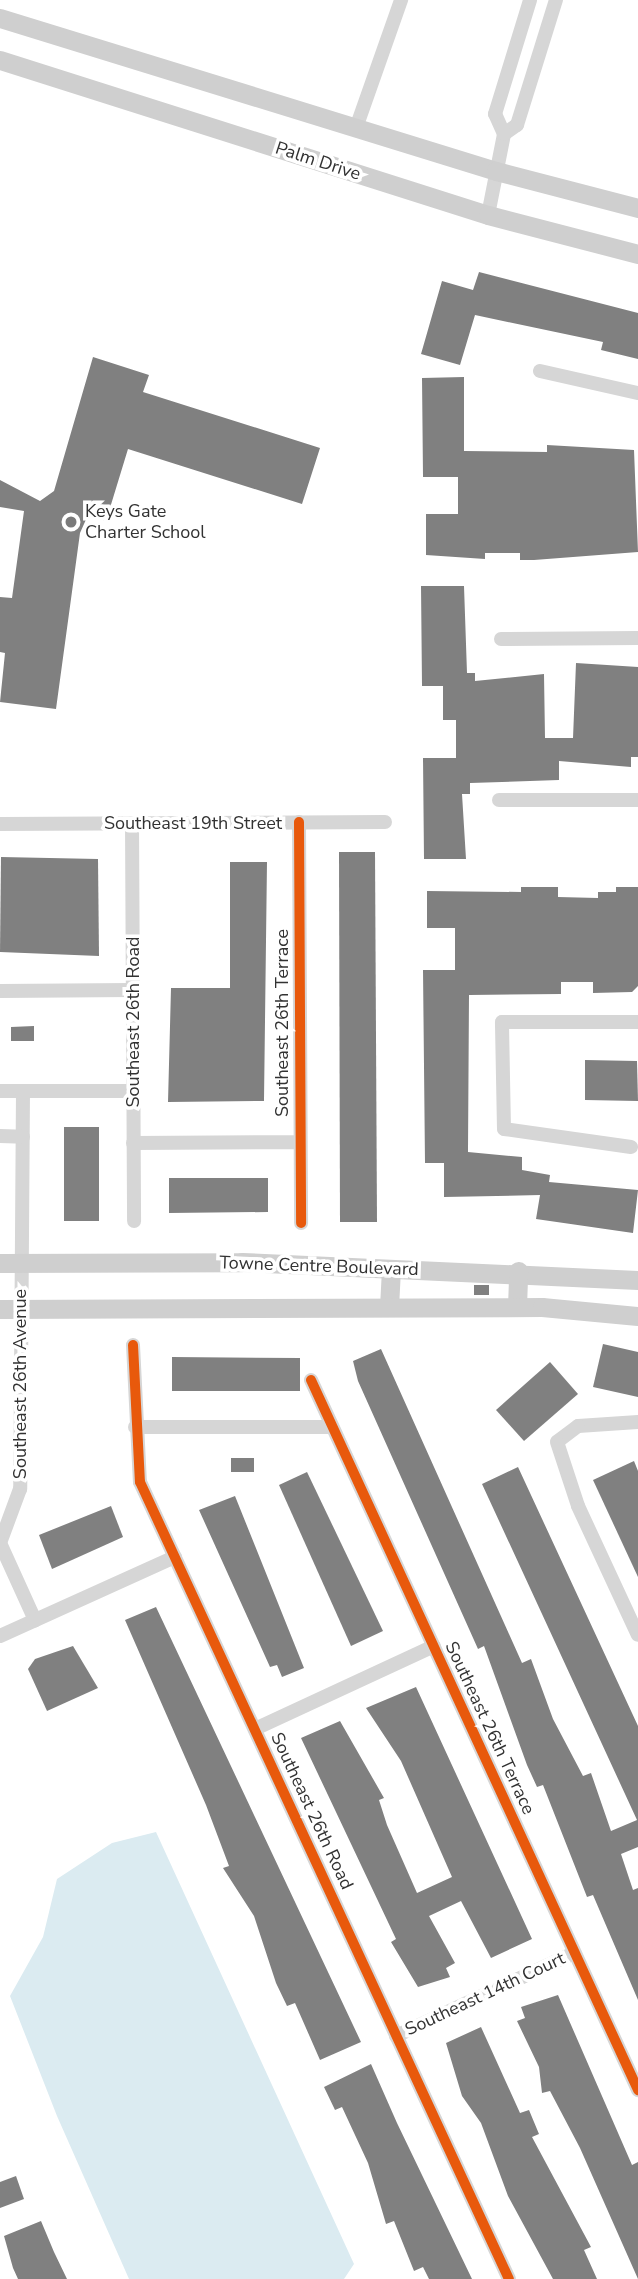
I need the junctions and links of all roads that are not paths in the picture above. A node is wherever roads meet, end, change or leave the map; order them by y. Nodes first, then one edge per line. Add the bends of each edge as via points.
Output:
1 (401, 0) edge
2 (530, 0) edge
3 (556, 0) edge
4 (0, 18) edge
5 (0, 60) edge
6 (356, 128) junction
7 (504, 134) junction
8 (496, 171) junction
9 (638, 208) edge
10 (488, 215) junction
11 (638, 254) edge
12 (540, 371) dead end
13 (638, 393) edge
14 (638, 638) edge
15 (501, 639) dead end
16 (499, 800) dead end
17 (638, 800) edge
18 (299, 822) junction
19 (385, 822) dead end
20 (132, 823) junction
21 (0, 824) edge
22 (132, 990) junction
23 (0, 991) edge
24 (638, 1022) edge
25 (0, 1091) edge
26 (23, 1091) junction
27 (133, 1091) junction
28 (0, 1136) edge
29 (23, 1137) junction
30 (300, 1142) junction
31 (133, 1143) junction
32 (631, 1147) dead end
33 (134, 1222) dead end
34 (301, 1223) dead end
35 (20, 1262) junction
36 (0, 1263) edge
37 (391, 1270) junction
38 (517, 1271) junction
39 (638, 1280) edge
40 (388, 1307) junction
41 (517, 1307) junction
42 (9, 1309) edge
43 (638, 1316) edge
44 (133, 1345) dead end
45 (310, 1380) dead end
46 (638, 1422) edge
47 (135, 1427) junction
48 (332, 1427) junction
49 (0, 1543) edge
50 (175, 1558) junction
51 (35, 1620) junction
52 (638, 1635) edge
53 (0, 1636) edge
54 (434, 1646) junction
55 (255, 1729) junction
56 (574, 1953) junction
57 (396, 2036) junction
58 (638, 2090) edge
59 (509, 2279) edge

1 - 6 street
2 - 7 street via 495,114
3 - 7 street via 517,125
4 - 6 street
5 - 10 street, Palm Drive
6 - 8 street
7 - 8 street
8 - 9 street
8 - 10 street
10 - 11 street, Palm Drive
12 - 13 street
14 - 15 street
16 - 17 street
18 - 19 street, Southeast 19th Street
18 - 20 street, Southeast 19th Street
18 - 30 street, Southeast 26th Terrace
20 - 21 street, Southeast 19th Street
20 - 22 street, Southeast 26th Road
22 - 23 street
22 - 27 street, Southeast 26th Road
24 - 32 street via 502,1022 504,1129
25 - 26 street
26 - 27 street
26 - 29 street, Southeast 26th Avenue
27 - 31 street, Southeast 26th Road
28 - 29 street
29 - 35 street, Southeast 26th Avenue
30 - 31 street
30 - 34 street, Southeast 26th Terrace
31 - 33 street, Southeast 26th Road
35 - 36 street, Towne Centre Boulevard
35 - 37 street, Towne Centre Boulevard
35 - 42 street, Southeast 26th Avenue
37 - 38 street, Towne Centre Boulevard
37 - 40 street
38 - 39 street, Towne Centre Boulevard
38 - 41 street
40 - 41 street
40 - 42 street
41 - 43 street
42 - 49 street, Southeast 26th Avenue via 20,1489
44 - 47 street, Southeast 26th Road
45 - 48 street, Southeast 26th Terrace
46 - 52 street via 578,1426 557,1442 578,1506
47 - 48 street
47 - 50 street, Southeast 26th Road via 138,1476
48 - 54 street, Southeast 26th Terrace
49 - 51 street, Southeast 26th Avenue
50 - 51 street
50 - 55 street, Southeast 26th Road
51 - 53 street
54 - 55 street
54 - 56 street, Southeast 26th Terrace
55 - 57 street, Southeast 26th Road
56 - 57 street, Southeast 14th Court
56 - 58 street, Southeast 26th Terrace
57 - 59 street, Southeast 26th Road

